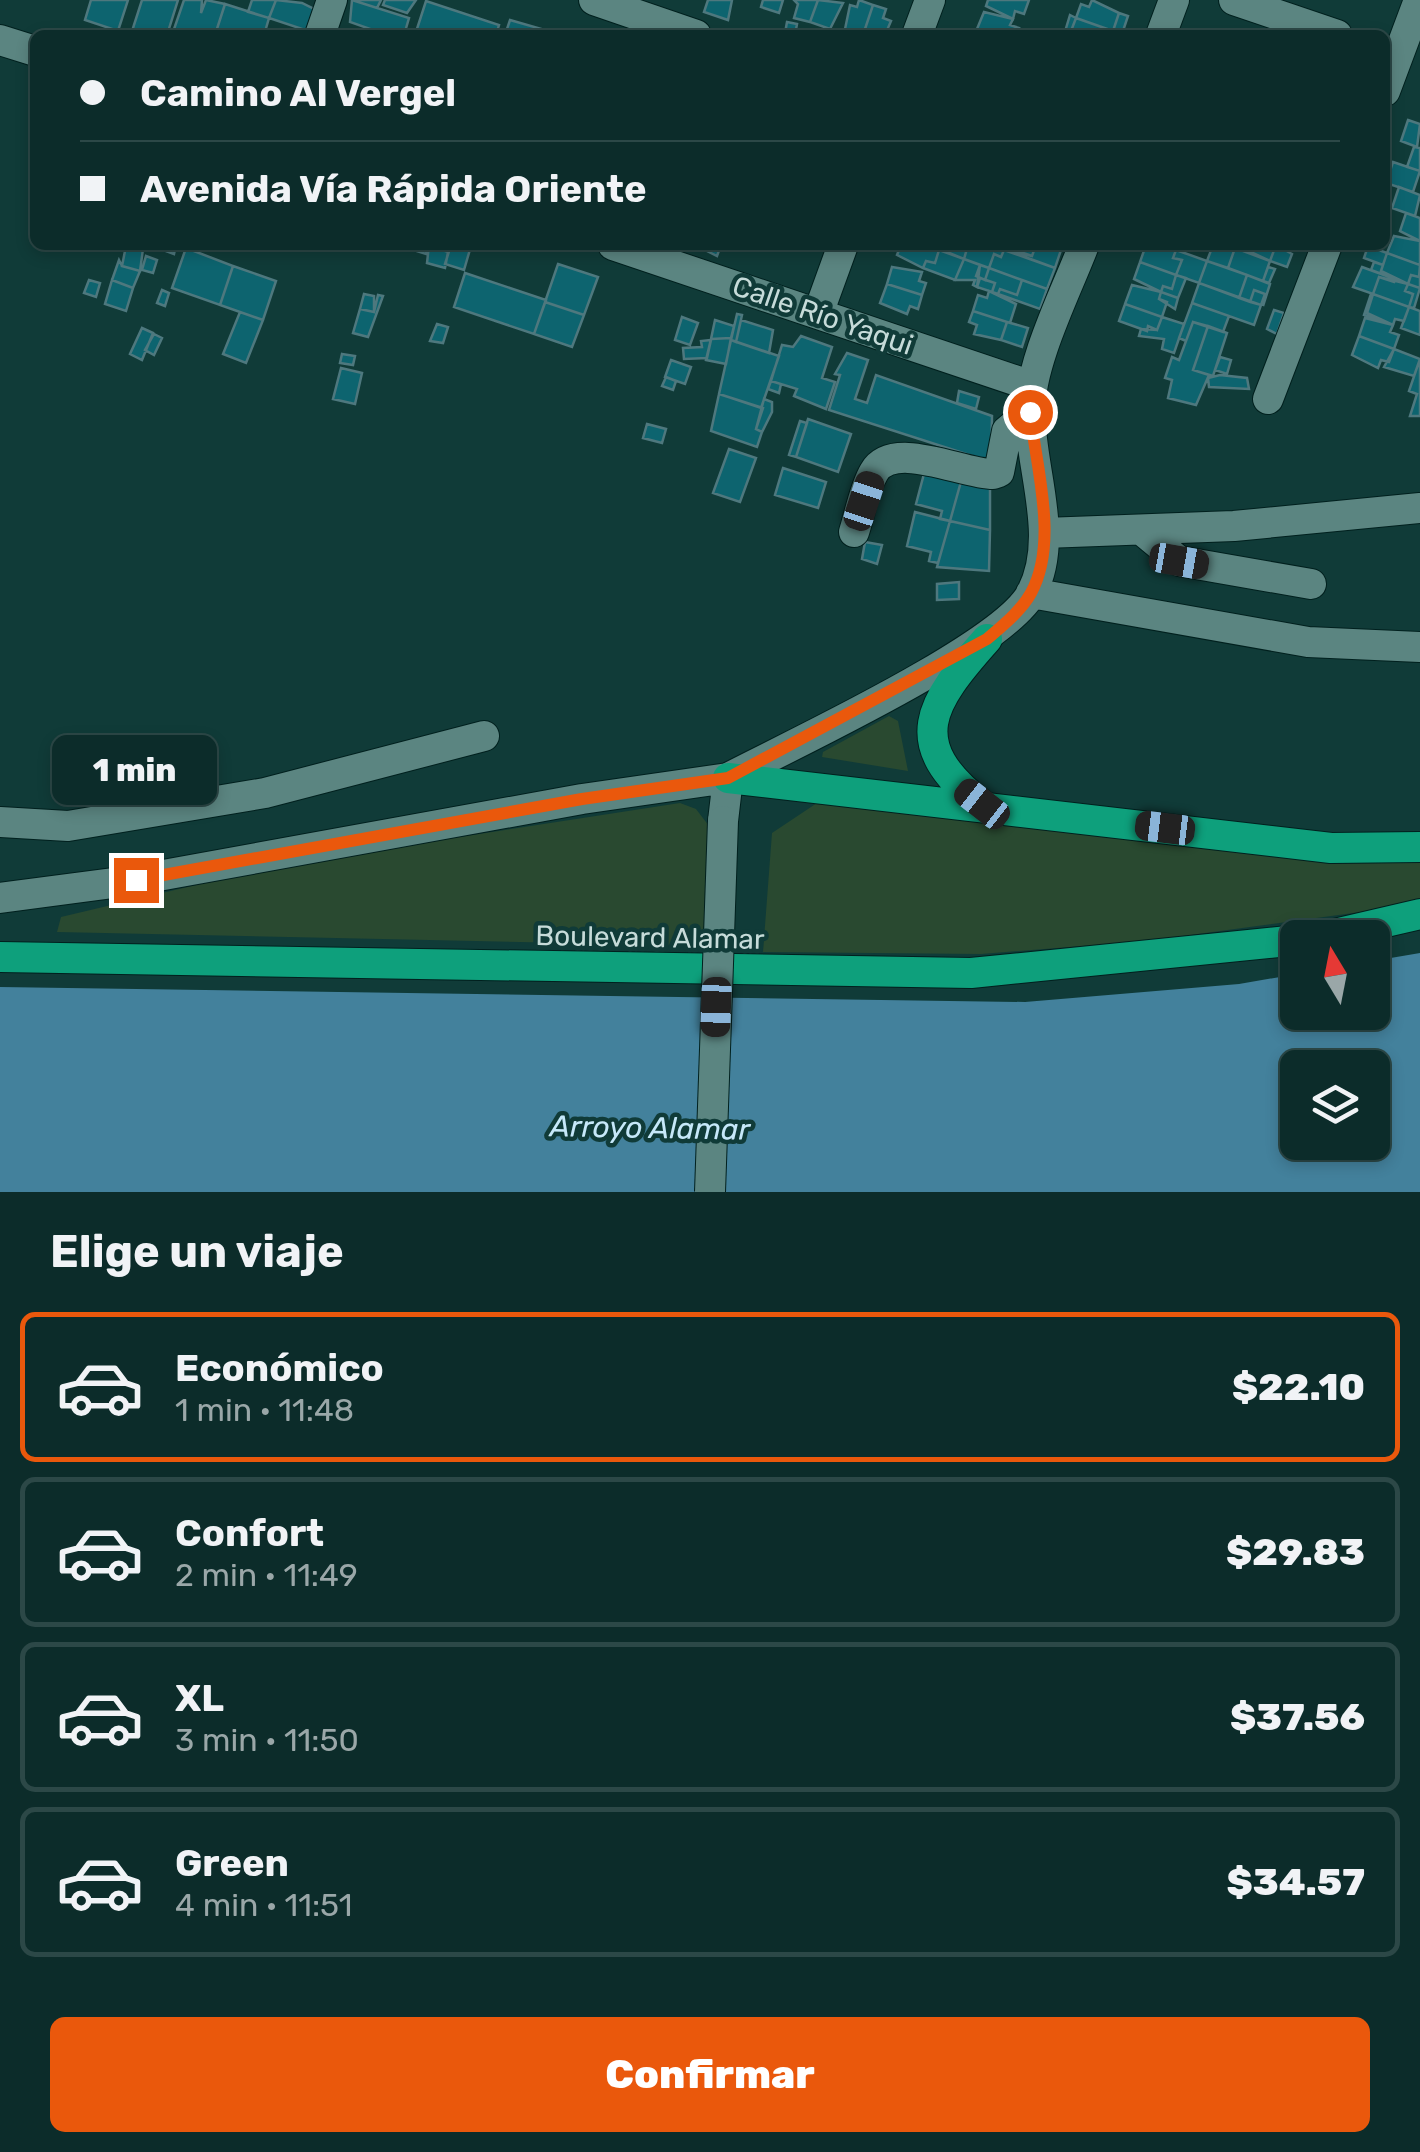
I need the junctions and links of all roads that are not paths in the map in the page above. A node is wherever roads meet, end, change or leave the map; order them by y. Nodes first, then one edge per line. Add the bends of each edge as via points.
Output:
1 (332, 0) edge
2 (594, 0) edge
3 (930, 0) edge
4 (1174, 0) edge
5 (1234, 0) edge
6 (1419, 0) edge
7 (322, 30) edge
8 (681, 30) edge
9 (919, 30) edge
10 (1163, 30) edge
11 (1322, 30) edge
12 (0, 40) edge
13 (30, 50) edge
14 (1401, 57) edge
15 (1390, 81) edge
16 (629, 250) edge
17 (840, 250) edge
18 (1082, 250) edge
19 (1325, 250) edge
20 (818, 314) junction
21 (1031, 399) junction
22 (1268, 399) dead end
23 (1420, 508) edge
24 (854, 532) dead end
25 (1144, 532) junction
26 (1044, 533) junction
27 (1311, 584) dead end
28 (1031, 593) junction
29 (987, 639) junction
30 (1420, 647) edge
31 (484, 736) dead end
32 (728, 778) junction
33 (982, 804) junction
34 (0, 822) edge
35 (1420, 847) edge
36 (0, 898) edge
37 (1420, 914) edge
38 (1390, 921) edge
39 (1280, 942) edge
40 (0, 957) edge
41 (710, 1192) edge

1 - 7 street
2 - 8 street
3 - 9 street
4 - 10 street
5 - 11 street
6 - 14 street
12 - 13 street
14 - 15 street
16 - 20 street, Calle Río Yaqui
17 - 20 street
18 - 21 street
19 - 22 street
20 - 21 street, Calle Río Yaqui
21 - 24 street via 1007,431 1000,472 904,456 887,460 874,470
21 - 26 street
23 - 25 street
25 - 26 street
25 - 27 street via 1179,561
26 - 28 street
28 - 29 street
28 - 30 street via 1308,642
29 - 32 street
29 - 33 highway via 942,693 932,714 931,741 948,775
31 - 34 street via 266,794 68,826
32 - 33 highway
32 - 36 street
32 - 41 street, bridge
33 - 35 highway via 1331,848
37 - 38 highway
39 - 40 highway, Boulevard Alamar via 970,973

